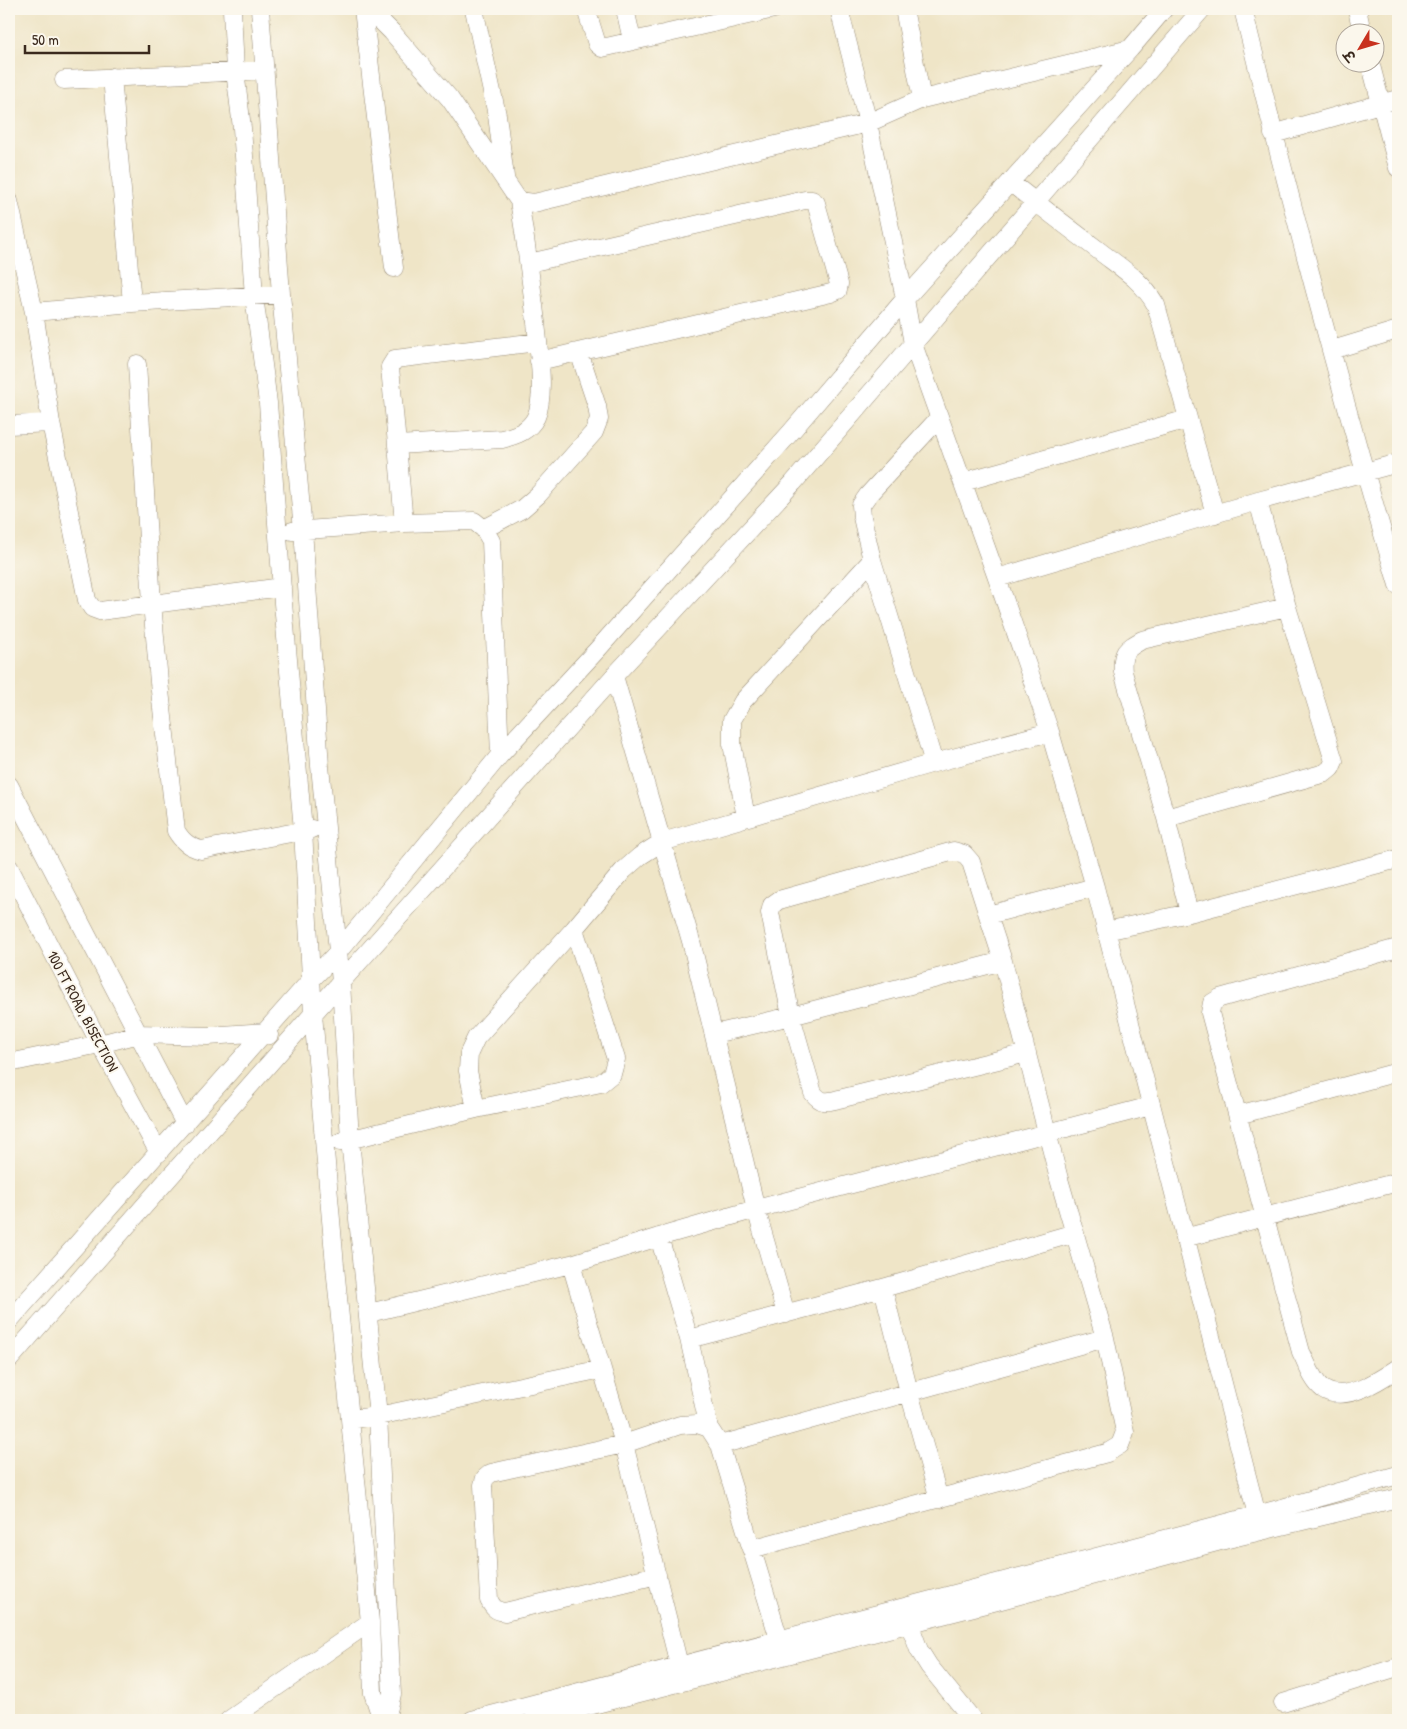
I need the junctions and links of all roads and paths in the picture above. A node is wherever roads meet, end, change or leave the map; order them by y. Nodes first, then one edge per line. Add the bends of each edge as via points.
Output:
1 (232, 9) edge
2 (260, 9) edge
3 (363, 9) edge
4 (370, 9) edge
5 (474, 9) edge
6 (586, 9) edge
7 (625, 9) edge
8 (774, 9) edge
9 (839, 9) edge
10 (904, 9) edge
11 (1164, 9) edge
12 (1202, 9) edge
13 (1243, 9) edge
14 (1357, 9) edge
15 (736, 13) edge
16 (1360, 22) edge
17 (632, 40) junction
18 (1130, 49) junction
19 (265, 70) junction
20 (235, 71) junction
21 (1372, 72) edge
22 (112, 77) junction
23 (64, 80) dead end
24 (1398, 99) edge
25 (922, 100) junction
26 (1380, 104) junction
27 (868, 123) junction
28 (1273, 134) junction
29 (1398, 168) edge
30 (506, 180) junction
31 (1010, 182) junction
32 (9, 201) edge
33 (519, 201) junction
34 (1036, 202) junction
35 (529, 263) junction
36 (394, 268) dead end
37 (281, 294) junction
38 (254, 296) junction
39 (905, 299) junction
40 (132, 302) junction
41 (34, 312) junction
42 (1398, 330) edge
43 (538, 342) junction
44 (913, 344) junction
45 (1332, 350) junction
46 (579, 352) junction
47 (539, 361) junction
48 (137, 364) dead end
49 (939, 418) junction
50 (1188, 419) junction
51 (51, 423) junction
52 (9, 425) edge
53 (397, 445) junction
54 (1398, 463) edge
55 (1364, 471) junction
56 (962, 482) junction
57 (1258, 501) junction
58 (1215, 514) junction
59 (404, 523) junction
60 (484, 529) junction
61 (303, 530) junction
62 (278, 532) junction
63 (1391, 536) edge
64 (872, 560) junction
65 (997, 578) junction
66 (1398, 585) edge
67 (282, 587) junction
68 (152, 603) junction
69 (1287, 607) junction
70 (614, 676) junction
71 (1050, 732) junction
72 (500, 754) junction
73 (934, 763) junction
74 (9, 785) edge
75 (746, 817) junction
76 (1166, 818) junction
77 (326, 827) junction
78 (303, 830) junction
79 (662, 842) junction
80 (1398, 859) edge
81 (9, 868) edge
82 (1095, 887) junction
83 (1189, 913) junction
84 (988, 915) junction
85 (574, 929) junction
86 (1106, 930) junction
87 (1398, 948) edge
88 (338, 952) junction
89 (1003, 961) junction
90 (310, 982) junction
91 (341, 982) junction
92 (313, 1014) junction
93 (791, 1016) junction
94 (265, 1032) junction
95 (138, 1034) junction
96 (714, 1034) junction
97 (100, 1044) junction
98 (284, 1046) junction
99 (1027, 1053) junction
100 (9, 1063) edge
101 (1398, 1072) edge
102 (1151, 1106) junction
103 (476, 1109) junction
104 (1238, 1115) junction
105 (185, 1124) junction
106 (1048, 1132) junction
107 (350, 1140) junction
108 (325, 1145) junction
109 (159, 1153) junction
110 (1398, 1182) edge
111 (756, 1209) junction
112 (1264, 1216) junction
113 (1074, 1233) junction
114 (659, 1237) junction
115 (1184, 1238) junction
116 (572, 1264) junction
117 (883, 1288) junction
118 (369, 1313) junction
119 (786, 1314) junction
120 (9, 1322) edge
121 (1105, 1338) junction
122 (688, 1339) junction
123 (9, 1360) edge
124 (1398, 1368) edge
125 (602, 1369) junction
126 (909, 1392) junction
127 (378, 1416) junction
128 (351, 1419) junction
129 (709, 1428) junction
130 (624, 1444) junction
131 (720, 1445) junction
132 (1398, 1475) edge
133 (1398, 1498) edge
134 (939, 1499) junction
135 (1256, 1515) junction
136 (751, 1549) junction
137 (656, 1575) junction
138 (370, 1622) junction
139 (909, 1623) junction
140 (779, 1639) junction
141 (679, 1665) junction
142 (1398, 1666) edge
143 (1283, 1703) dead end
144 (229, 1720) edge
145 (382, 1720) edge
146 (386, 1720) edge
147 (472, 1720) edge
148 (534, 1720) edge
149 (973, 1720) edge

1 - 20 street
2 - 19 street
3 - 36 street
4 - 30 street via 450,99
5 - 30 street via 497,115
6 - 17 street via 599,46 602,48
7 - 17 street
8 - 15 street
9 - 27 street
10 - 25 street
11 - 18 street
12 - 34 street
13 - 28 street
14 - 16 street
15 - 17 street
18 - 25 street
18 - 31 street
19 - 20 street
19 - 37 street
20 - 22 street
20 - 38 street
21 - 26 street
22 - 23 street
22 - 40 street
24 - 26 street
25 - 27 street
26 - 28 street
26 - 29 street
27 - 33 street via 534,203
27 - 39 street
28 - 45 street
30 - 33 street
31 - 34 street
31 - 39 street
32 - 41 street
33 - 35 street
34 - 44 street
34 - 50 street via 1130,273 1148,291 1156,305
35 - 43 street
35 - 46 street via 805,200 816,203 838,290
37 - 38 street
37 - 61 street
38 - 40 street
38 - 62 street via 268,403
39 - 44 street
39 - 72 street via 785,439
40 - 41 street
41 - 51 street
42 - 45 street
43 - 47 street
43 - 53 street via 395,359 390,366
44 - 49 street
44 - 70 street via 793,483
45 - 55 street
46 - 47 street
46 - 60 street via 599,419 594,432 538,495 522,509
47 - 53 street via 541,388 537,415 530,427 518,435 502,439
48 - 68 street
49 - 56 street
49 - 64 street via 861,505
50 - 56 street
50 - 58 street
51 - 52 street
51 - 68 street via 86,600 92,608 100,611
53 - 59 street
54 - 55 street
55 - 57 street
55 - 63 street
56 - 65 street
57 - 58 street
57 - 69 street
58 - 65 street
59 - 60 street via 474,521
59 - 61 street
60 - 72 street via 491,541
61 - 62 street
61 - 77 street
62 - 67 street
63 - 66 street
64 - 73 street
64 - 75 street via 743,702 732,720 732,744
65 - 71 street
67 - 68 street
67 - 78 street
68 - 78 street via 176,830 182,841 201,850
69 - 76 street via 1334,761 1331,768 1316,776
69 - 76 street via 1142,640 1127,648 1122,661 1123,672
70 - 79 street
70 - 91 street
71 - 73 street
71 - 82 street
72 - 88 street
73 - 75 street
74 - 95 street
75 - 79 street
76 - 83 street
77 - 78 street
77 - 88 street
78 - 90 street
79 - 85 street via 623,871
79 - 96 street
80 - 83 street
81 - 97 street, 100 FT ROAD, BISECTION
82 - 84 street
82 - 86 street
83 - 86 street
84 - 89 street
84 - 93 street via 971,862 964,854 954,851 779,900 772,905 770,913
85 - 103 street via 476,1038 469,1053 468,1071
85 - 103 street via 616,1059 612,1074 601,1083
86 - 102 street
87 - 104 street via 1220,998 1212,1004 1210,1013
88 - 90 street
88 - 91 street
89 - 93 street
89 - 99 street
90 - 92 street
90 - 94 street
91 - 92 street
91 - 107 street
92 - 98 street
92 - 108 street
93 - 96 street
93 - 99 street via 813,1093 826,1102
94 - 95 street via 208,1036
94 - 98 street
94 - 105 street
95 - 97 street
95 - 105 street
96 - 111 street
97 - 100 street
97 - 109 street, 100 FT ROAD, BISECTION
98 - 123 street
99 - 106 street
101 - 104 street
102 - 106 street
102 - 115 street
103 - 107 street
104 - 112 street
105 - 109 street
106 - 111 street
106 - 113 street
107 - 108 street
107 - 118 street
108 - 128 street
109 - 120 street
110 - 112 street
111 - 114 street
111 - 119 street
112 - 115 street
112 - 124 street via 1301,1352 1322,1388 1334,1394 1353,1392
113 - 117 street
113 - 121 street
114 - 116 street
114 - 122 street
115 - 135 street
116 - 118 street
116 - 125 street
117 - 119 street
117 - 126 street
118 - 127 street
119 - 122 street
121 - 126 street
121 - 134 street via 1125,1432 1120,1445 1107,1453
122 - 129 street
125 - 127 street
125 - 130 street
126 - 131 street
126 - 134 street
127 - 128 street
127 - 146 street via 392,1694
128 - 138 street
129 - 130 street via 698,1424 680,1425
129 - 131 street
130 - 137 street
130 - 137 street via 491,1473 486,1478 483,1485 489,1600 493,1607 504,1612
131 - 136 street
132 - 135 street
133 - 139 street
134 - 136 street
135 - 140 street
136 - 140 street
137 - 141 street
138 - 144 street
138 - 145 street via 374,1693
139 - 148 street
139 - 149 street via 929,1666
140 - 141 street
141 - 147 street
142 - 143 street

